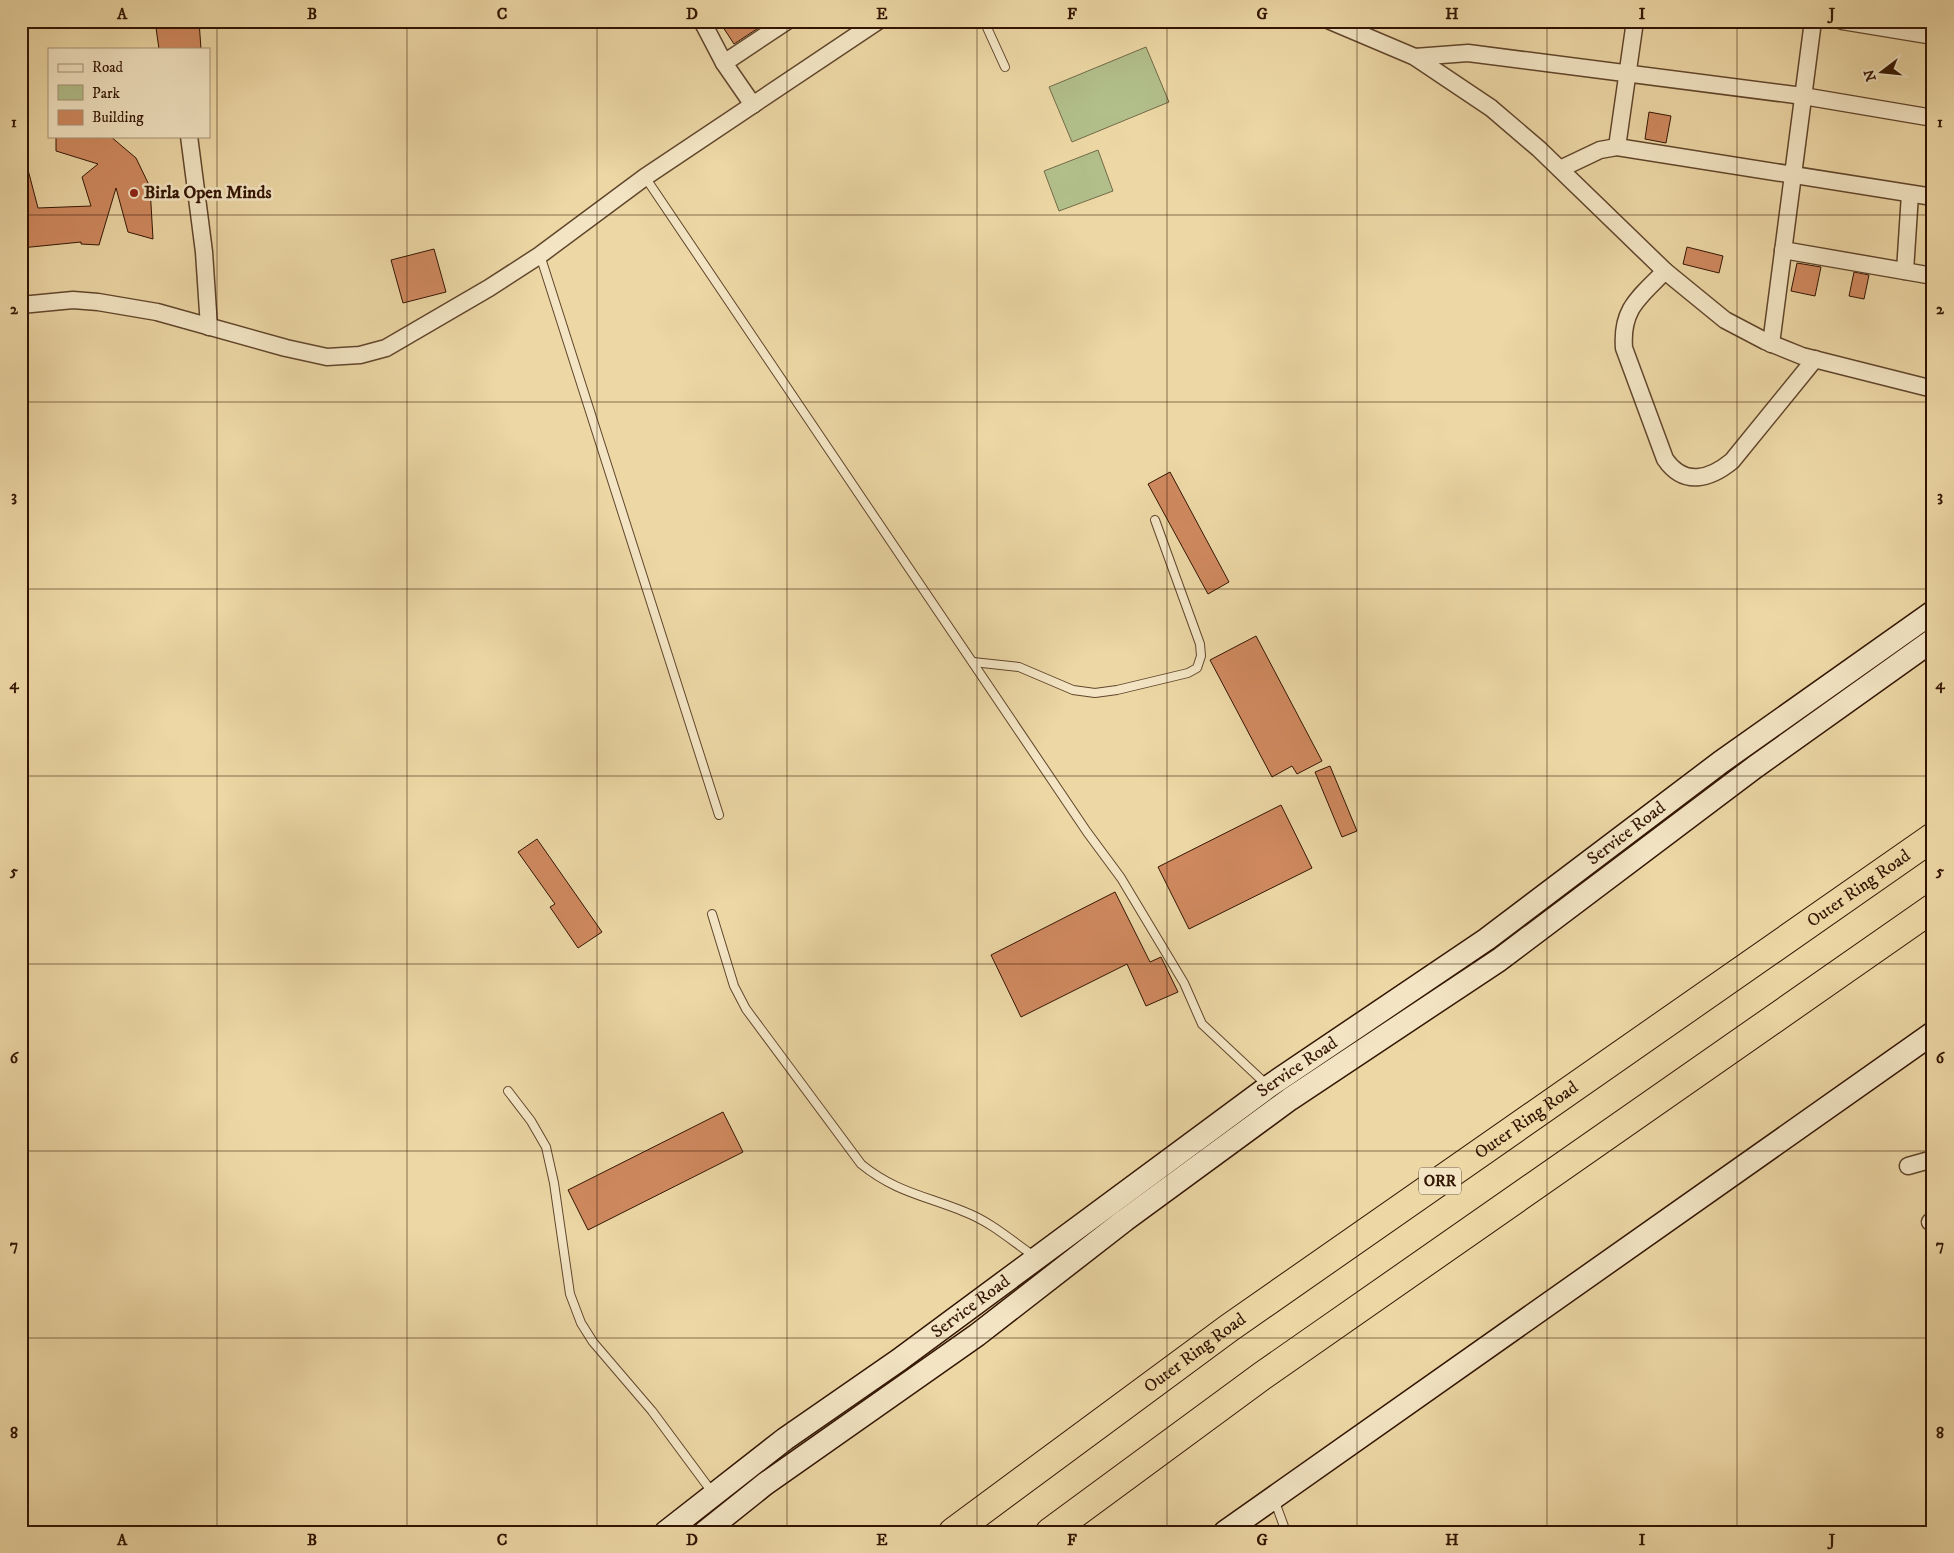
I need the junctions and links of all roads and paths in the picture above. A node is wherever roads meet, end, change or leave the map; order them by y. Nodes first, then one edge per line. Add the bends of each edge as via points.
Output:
1 (702, 21) edge
2 (787, 21) edge
3 (878, 21) edge
4 (984, 21) edge
5 (1330, 21) edge
6 (1634, 21) edge
7 (1813, 21) edge
8 (1842, 21) edge
9 (1933, 36) edge
10 (1415, 57) junction
11 (724, 63) junction
12 (1005, 67) dead end
13 (1627, 74) junction
14 (1803, 96) junction
15 (753, 105) junction
16 (1933, 118) edge
17 (189, 138) edge
18 (1617, 146) junction
19 (1560, 169) junction
20 (1793, 175) junction
21 (645, 177) junction
22 (1910, 194) junction
23 (1933, 197) edge
24 (1783, 250) junction
25 (540, 254) junction
26 (1665, 270) junction
27 (1906, 271) junction
28 (1933, 276) edge
29 (21, 305) edge
30 (209, 327) junction
31 (1771, 344) junction
32 (1815, 359) junction
33 (1933, 389) edge
34 (1155, 520) dead end
35 (1933, 612) edge
36 (1933, 640) edge
37 (972, 662) junction
38 (719, 815) dead end
39 (1933, 837) edge
40 (1933, 908) edge
41 (712, 914) dead end
42 (1933, 1033) edge
43 (1268, 1087) junction
44 (508, 1091) dead end
45 (1933, 1159) edge
46 (1908, 1166) dead end
47 (1035, 1258) junction
48 (713, 1494) junction
49 (1273, 1497) junction
50 (666, 1532) edge
51 (705, 1532) edge
52 (953, 1532) edge
53 (1050, 1532) edge
54 (1225, 1532) edge
55 (1286, 1532) edge

1 - 11 street
2 - 11 street
3 - 15 street
4 - 12 lane
5 - 10 street
6 - 13 street
7 - 14 street
8 - 9 street
10 - 13 street via 1468,53
10 - 19 street via 1491,108
11 - 15 street
13 - 14 street
13 - 18 street
14 - 16 street
14 - 20 street
15 - 21 street
17 - 30 street via 204,252
18 - 19 street via 1600,150
18 - 20 street
19 - 26 street
20 - 22 street
20 - 24 street
21 - 25 street
21 - 37 lane
22 - 23 street
22 - 27 street
24 - 27 street
24 - 31 street
25 - 30 street via 410,335 386,348 360,355 327,357
25 - 38 lane
26 - 31 street via 1725,320
26 - 32 street via 1632,307 1622,330 1624,348 1665,459 1672,469 1685,476 1702,478 1718,473 1732,461
27 - 28 street
29 - 30 street via 73,300 98,302 157,312
31 - 32 street
32 - 33 street
34 - 37 lane via 1200,644 1197,668 1188,673 1095,693 1073,690 1018,667
35 - 43 main road, Service Road via 1714,768 1487,939
36 - 51 main road via 1755,766 1499,960 1290,1099 977,1334 764,1484
37 - 43 lane via 1086,832 1121,878 1184,983 1202,1024
39 - 52 highway, Outer Ring Road / ORR via 1229,1328
40 - 53 highway via 1262,1376
41 - 47 lane via 734,986 746,1009 860,1164 896,1188 966,1212
42 - 49 main road
43 - 47 main road, Service Road
44 - 48 lane via 546,1147 570,1294 581,1323
45 - 46 street
47 - 48 main road, Service Road
48 - 50 main road, Service Road
49 - 54 main road
49 - 55 lane

